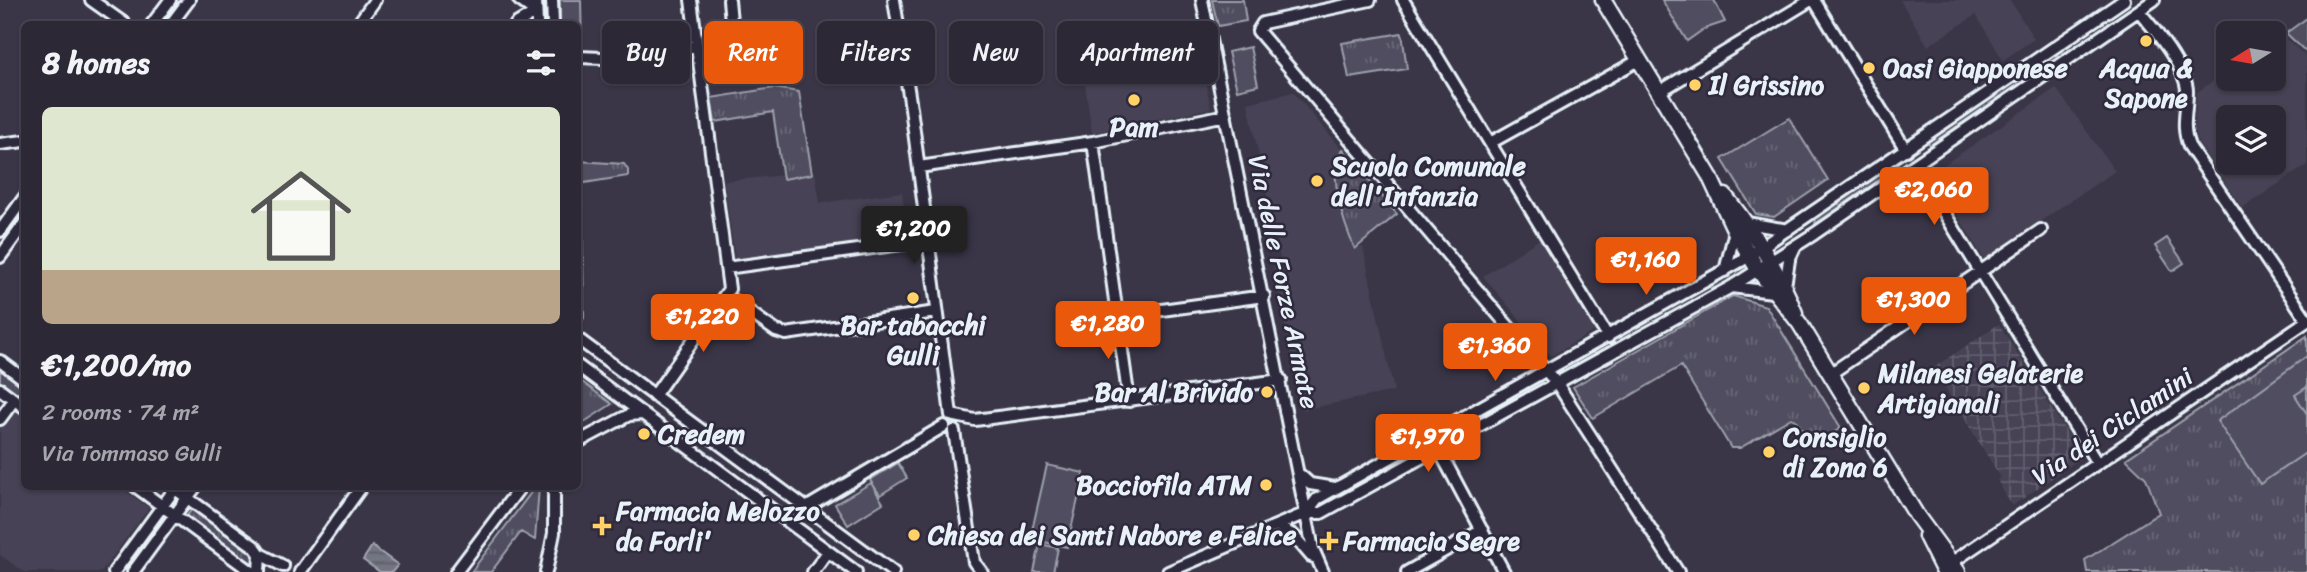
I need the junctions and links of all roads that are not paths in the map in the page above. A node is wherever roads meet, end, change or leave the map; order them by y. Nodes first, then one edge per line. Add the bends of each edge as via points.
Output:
1 (91, 0) edge
2 (170, 0) edge
3 (190, 0) edge
4 (375, 0) edge
5 (519, 0) edge
6 (552, 0) edge
7 (691, 0) edge
8 (729, 0) edge
9 (894, 0) edge
10 (1202, 0) edge
11 (1370, 0) edge
12 (1403, 0) edge
13 (1602, 0) edge
14 (1812, 0) edge
15 (2124, 0) edge
16 (2154, 0) edge
17 (536, 6) edge
18 (2139, 11) junction
19 (121, 21) edge
20 (154, 21) edge
21 (173, 21) edge
22 (360, 21) edge
23 (519, 21) edge
24 (553, 21) edge
25 (697, 46) junction
26 (581, 57) edge
27 (698, 60) junction
28 (1639, 60) junction
29 (1659, 92) junction
30 (1226, 115) junction
31 (21, 141) edge
32 (1093, 142) junction
33 (1490, 143) junction
34 (0, 144) edge
35 (1906, 150) junction
36 (1915, 165) junction
37 (919, 167) junction
38 (21, 202) edge
39 (1741, 227) junction
40 (21, 228) edge
41 (1788, 230) junction
42 (2041, 230) dead end
43 (0, 231) edge
44 (909, 243) dead end
45 (1797, 245) junction
46 (1756, 251) junction
47 (0, 257) edge
48 (1764, 266) junction
49 (726, 268) junction
50 (1725, 271) junction
51 (1980, 272) junction
52 (1700, 285) junction
53 (1731, 287) junction
54 (1779, 289) junction
55 (1264, 296) junction
56 (734, 301) dead end
57 (1706, 301) junction
58 (936, 312) junction
59 (1118, 316) junction
60 (2307, 320) edge
61 (1608, 337) junction
62 (581, 341) edge
63 (1574, 357) junction
64 (0, 361) edge
65 (581, 368) edge
66 (1582, 370) junction
67 (1548, 372) junction
68 (1830, 374) junction
69 (21, 377) edge
70 (1281, 380) junction
71 (1558, 385) junction
72 (0, 388) edge
73 (654, 396) junction
74 (14, 400) junction
75 (1129, 401) junction
76 (1494, 402) junction
77 (21, 405) edge
78 (1479, 410) junction
79 (641, 414) junction
80 (954, 416) junction
81 (1499, 416) junction
82 (0, 419) edge
83 (1486, 423) junction
84 (949, 429) junction
85 (581, 440) edge
86 (1439, 450) junction
87 (1395, 457) junction
88 (2097, 463) junction
89 (1401, 471) junction
90 (1300, 475) junction
91 (1338, 487) junction
92 (141, 490) edge
93 (172, 490) edge
94 (177, 490) edge
95 (193, 490) edge
96 (359, 490) edge
97 (518, 490) edge
98 (554, 490) edge
99 (187, 499) junction
100 (163, 506) junction
101 (806, 508) junction
102 (1306, 513) junction
103 (175, 516) junction
104 (1277, 526) junction
105 (1482, 530) junction
106 (828, 552) junction
107 (260, 554) junction
108 (1317, 558) junction
109 (974, 562) junction
110 (282, 566) dead end
111 (1947, 570) edge
112 (114, 572) edge
113 (133, 572) edge
114 (252, 572) edge
115 (259, 572) edge
116 (300, 572) edge
117 (456, 572) edge
118 (546, 572) edge
119 (813, 572) edge
120 (856, 572) edge
121 (893, 572) edge
122 (967, 572) edge
123 (982, 572) edge
124 (1168, 572) edge
125 (1323, 572) edge
126 (1407, 572) edge
127 (1504, 572) edge
128 (1678, 572) edge

1 - 19 street
2 - 20 street
3 - 21 street
4 - 22 street
5 - 17 street
6 - 24 street
7 - 25 street
8 - 27 street via 734,53
9 - 37 street
10 - 30 street, Via delle Forze Armate
11 - 67 street via 1258,26 1260,34
12 - 33 street
13 - 28 main road
14 - 29 street
14 - 35 street
15 - 35 street
16 - 18 street
17 - 23 street
18 - 36 street
18 - 60 street via 2184,75 2188,90 2184,126 2189,146
25 - 26 street
25 - 27 street
27 - 49 street
28 - 29 main road
28 - 33 street
29 - 39 main road
30 - 32 street
30 - 55 street, Via delle Forze Armate
31 - 34 street
32 - 37 street
32 - 59 street
33 - 61 street
35 - 36 street via 1915,154
35 - 41 street
36 - 45 street
36 - 51 street
37 - 58 street
38 - 43 street
39 - 41 street
39 - 46 main road
39 - 50 street
40 - 47 street
41 - 46 street
42 - 51 street
44 - 49 street
45 - 48 street
45 - 54 street
46 - 48 main road
46 - 50 street
48 - 53 street
48 - 54 main road
49 - 73 street via 726,294
50 - 52 street
51 - 68 street
51 - 88 street
52 - 57 street via 1707,289
52 - 61 street
53 - 54 street
53 - 57 street
54 - 68 main road
55 - 59 street
55 - 70 street, Via delle Forze Armate
56 - 58 street via 786,334
57 - 66 street
58 - 80 street
59 - 75 street
60 - 88 street, Via dei Ciclamini
61 - 63 street
62 - 73 street
63 - 66 street via 1574,365
63 - 67 street
64 - 69 street
65 - 79 street
66 - 71 street
67 - 71 street
67 - 76 street
68 - 111 main road
70 - 75 street
70 - 90 street, Via delle Forze Armate
71 - 81 street
71 - 128 street
72 - 74 street
73 - 101 street
74 - 77 street
74 - 82 street
75 - 80 street via 975,420
76 - 78 street
76 - 81 street via 1492,411
78 - 83 street via 1485,413
78 - 87 street
79 - 85 street via 629,415
79 - 106 street
80 - 84 street via 945,419
81 - 83 street
83 - 86 street
84 - 101 street
84 - 109 street
86 - 89 street
86 - 105 street
87 - 89 street via 1395,466
87 - 91 street
88 - 111 street, Via dei Ciclamini
89 - 102 street via 1321,513
90 - 91 street via 1324,489
90 - 102 street, Via delle Forze Armate
91 - 102 street via 1317,499
92 - 100 street
93 - 100 street
94 - 99 street
95 - 99 street
96 - 116 street
97 - 117 street
98 - 118 street via 554,533
99 - 103 street
99 - 107 street
100 - 103 street
100 - 112 street
101 - 121 street
102 - 104 street
102 - 108 street, Via delle Forze Armate
103 - 113 street
103 - 114 street
104 - 108 street
104 - 124 street
105 - 126 street
105 - 127 street
106 - 119 street
106 - 120 street
107 - 110 street
107 - 115 street
108 - 125 street, Via delle Forze Armate
109 - 122 street
109 - 123 street

